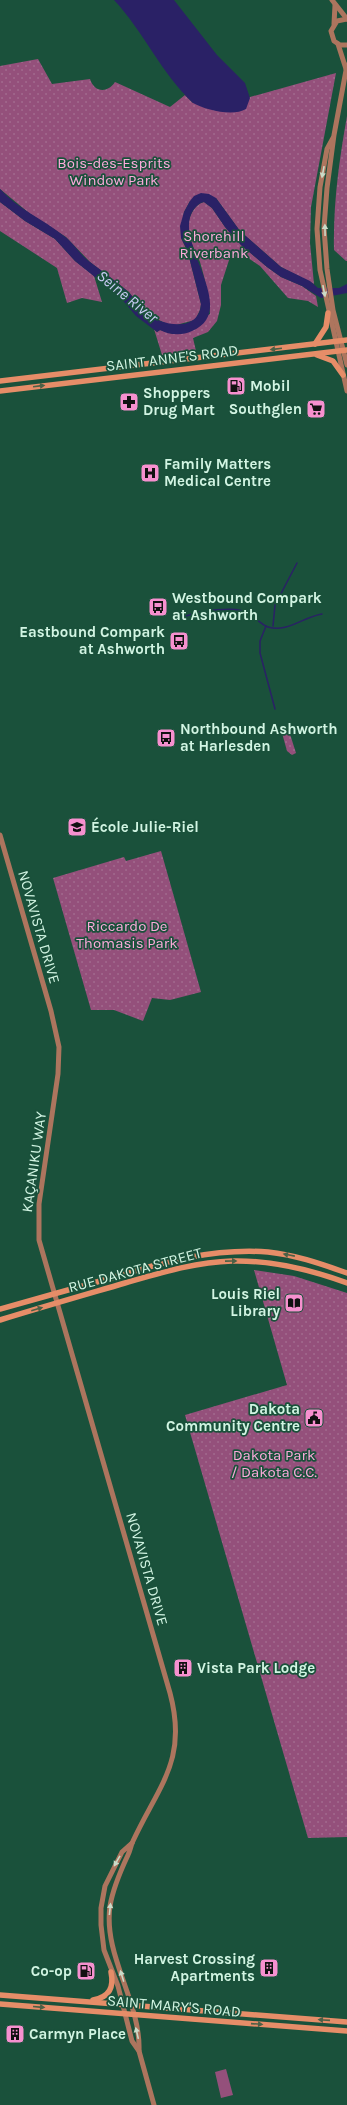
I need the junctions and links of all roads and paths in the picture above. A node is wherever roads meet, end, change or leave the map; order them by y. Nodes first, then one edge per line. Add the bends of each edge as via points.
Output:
1 (333, 3) edge
2 (347, 19) edge
3 (334, 24) junction
4 (338, 44) junction
5 (347, 45) edge
6 (346, 68) edge
7 (334, 135) junction
8 (330, 312) junction
9 (341, 341) edge
10 (315, 344) junction
11 (343, 350) edge
12 (312, 354) junction
13 (347, 365) edge
14 (343, 375) junction
15 (0, 381) edge
16 (0, 391) edge
17 (347, 391) edge
18 (0, 835) edge
19 (55, 1027) joint
20 (347, 1273) edge
21 (347, 1283) edge
22 (55, 1299) junction
23 (0, 1310) edge
24 (0, 1320) edge
25 (132, 1842) junction
26 (111, 1972) junction
27 (0, 1995) edge
28 (87, 2002) junction
29 (0, 2004) edge
30 (123, 2004) junction
31 (131, 2005) junction
32 (219, 2012) junction
33 (125, 2014) junction
34 (134, 2014) junction
35 (301, 2018) junction
36 (218, 2021) junction
37 (347, 2022) edge
38 (292, 2027) junction
39 (347, 2031) edge
40 (139, 2051) junction
41 (154, 2105) edge

1 - 2 street
1 - 3 street
2 - 3 street
3 - 4 street via 331,34 334,42
4 - 5 street
4 - 6 street
6 - 7 street
8 -> 7 street via 324,228
7 -> 8 street via 327,149 320,187 317,229 320,270
8 - 9 street
8 - 10 main road via 326,327
9 - 10 main road, SAINT ANNE'S ROAD
9 - 11 street
10 -> 15 main road, SAINT ANNE'S ROAD
11 - 12 main road, SAINT ANNE'S ROAD
11 - 13 street
11 - 14 street
12 - 14 main road via 333,361
16 -> 12 main road, SAINT ANNE'S ROAD
14 - 17 street
18 - 19 street, NOVAVISTA DRIVE
19 - 22 street, KAÇANIKU WAY via 58,1068 38,1211 39,1240
20 -> 22 main road, RUE DAKOTA STREET via 282,1254 229,1251 168,1261
22 -> 21 main road, RUE DAKOTA STREET via 179,1268 224,1261 291,1266
22 - 23 main road, RUE DAKOTA STREET
24 -> 22 main road, RUE DAKOTA STREET
22 - 25 street, NOVAVISTA DRIVE via 174,1709 176,1735 171,1766 160,1793
25 -> 26 street, NOVAVISTA DRIVE via 122,1852 105,1886 100,1916 104,1950
31 -> 25 street, NOVAVISTA DRIVE via 109,1925 112,1896
26 - 28 main road via 113,1982 108,1993
26 - 30 street, NOVAVISTA DRIVE
27 - 28 main road, SAINT MARY'S ROAD
28 - 30 main road, SAINT MARY'S ROAD
29 -> 33 main road, SAINT MARY'S ROAD
30 - 31 main road, SAINT MARY'S ROAD
30 - 33 street, NOVAVISTA DRIVE
31 - 32 main road, SAINT MARY'S ROAD
31 - 34 street, NOVAVISTA DRIVE
32 - 35 main road, SAINT MARY'S ROAD
32 - 36 main road
33 - 34 main road, SAINT MARY'S ROAD
33 - 40 street, NOVAVISTA DRIVE via 132,2041
34 - 36 main road, SAINT MARY'S ROAD
40 -> 34 street, NOVAVISTA DRIVE
37 -> 35 main road, SAINT MARY'S ROAD
35 - 38 main road
36 -> 38 main road, SAINT MARY'S ROAD
38 - 39 main road, SAINT MARY'S ROAD
40 - 41 street

